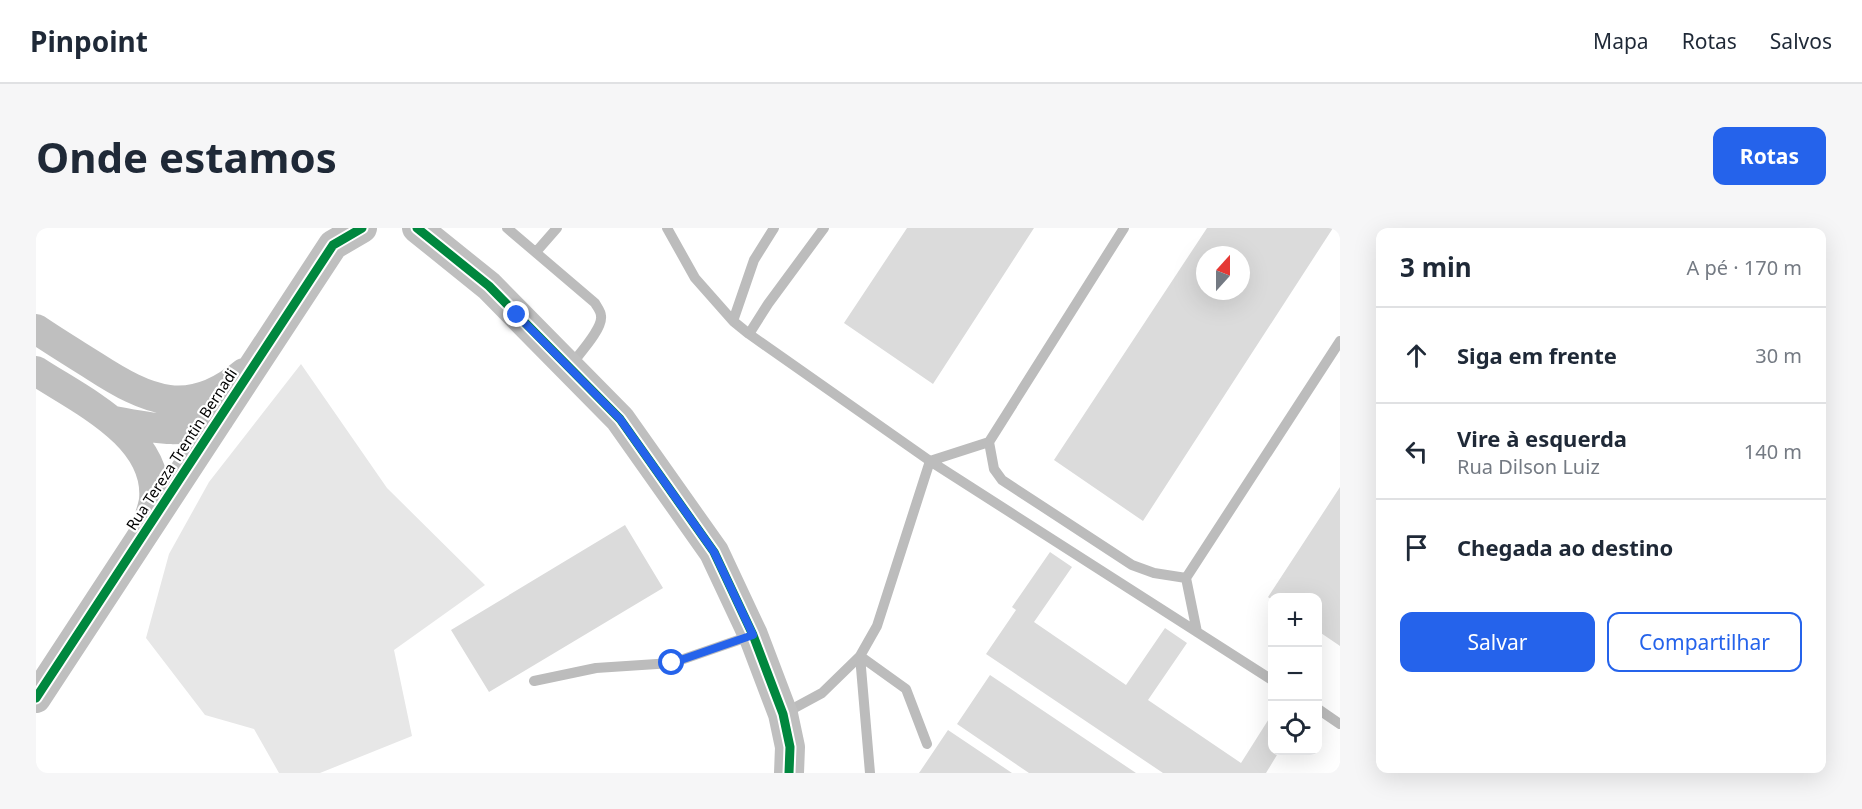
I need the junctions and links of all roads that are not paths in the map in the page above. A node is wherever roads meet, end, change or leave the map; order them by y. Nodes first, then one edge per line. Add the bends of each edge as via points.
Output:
1 (324, 228) edge
2 (362, 228) edge
3 (417, 228) edge
4 (507, 228) edge
5 (557, 228) edge
6 (667, 228) edge
7 (774, 228) edge
8 (824, 228) edge
9 (1124, 228) edge
10 (536, 252) junction
11 (319, 266) junction
12 (733, 321) junction
13 (36, 329) edge
14 (749, 334) junction
15 (1340, 341) edge
16 (255, 363) junction
17 (569, 367) junction
18 (36, 371) edge
19 (219, 419) junction
20 (114, 421) junction
21 (989, 442) junction
22 (930, 461) junction
23 (147, 528) junction
24 (1186, 578) junction
25 (1197, 632) junction
26 (753, 635) junction
27 (860, 656) junction
28 (1268, 677) edge
29 (534, 681) dead end
30 (36, 698) edge
31 (1322, 712) edge
32 (783, 714) junction
33 (1340, 724) edge
34 (927, 744) dead end
35 (789, 773) edge
36 (870, 773) edge

1 - 11 street, Rua Tereza Trentin Bernadi
2 - 11 street, Rua Tereza Trentin Bernadi via 333,245
3 - 17 street via 489,286
4 - 10 lane
5 - 10 lane
6 - 12 lane via 695,278
7 - 12 lane via 754,260
8 - 14 lane
9 - 21 lane
10 - 17 lane via 595,303 601,314 594,334
11 - 16 street, Rua Tereza Trentin Bernadi
12 - 14 lane
13 - 16 street via 120,383 160,399 183,401 207,396 227,387
14 - 22 lane
15 - 24 lane
16 - 19 street, Rua Tereza Trentin Bernadi
17 - 26 street via 620,419 714,552
18 - 20 street
19 - 20 street via 195,428 169,430
19 - 23 street, Rua Tereza Trentin Bernadi
20 - 23 street via 138,446 148,465 154,499
21 - 22 lane
21 - 24 lane via 994,470 1002,480 1132,565
22 - 25 lane
22 - 27 lane via 877,626
23 - 30 street, Rua Tereza Trentin Bernadi
24 - 25 lane
25 - 28 lane
26 - 29 lane via 672,663 596,668
26 - 32 street
27 - 32 lane via 822,693
27 - 34 lane via 906,689
27 - 36 lane
31 - 33 lane
32 - 35 street via 790,747

